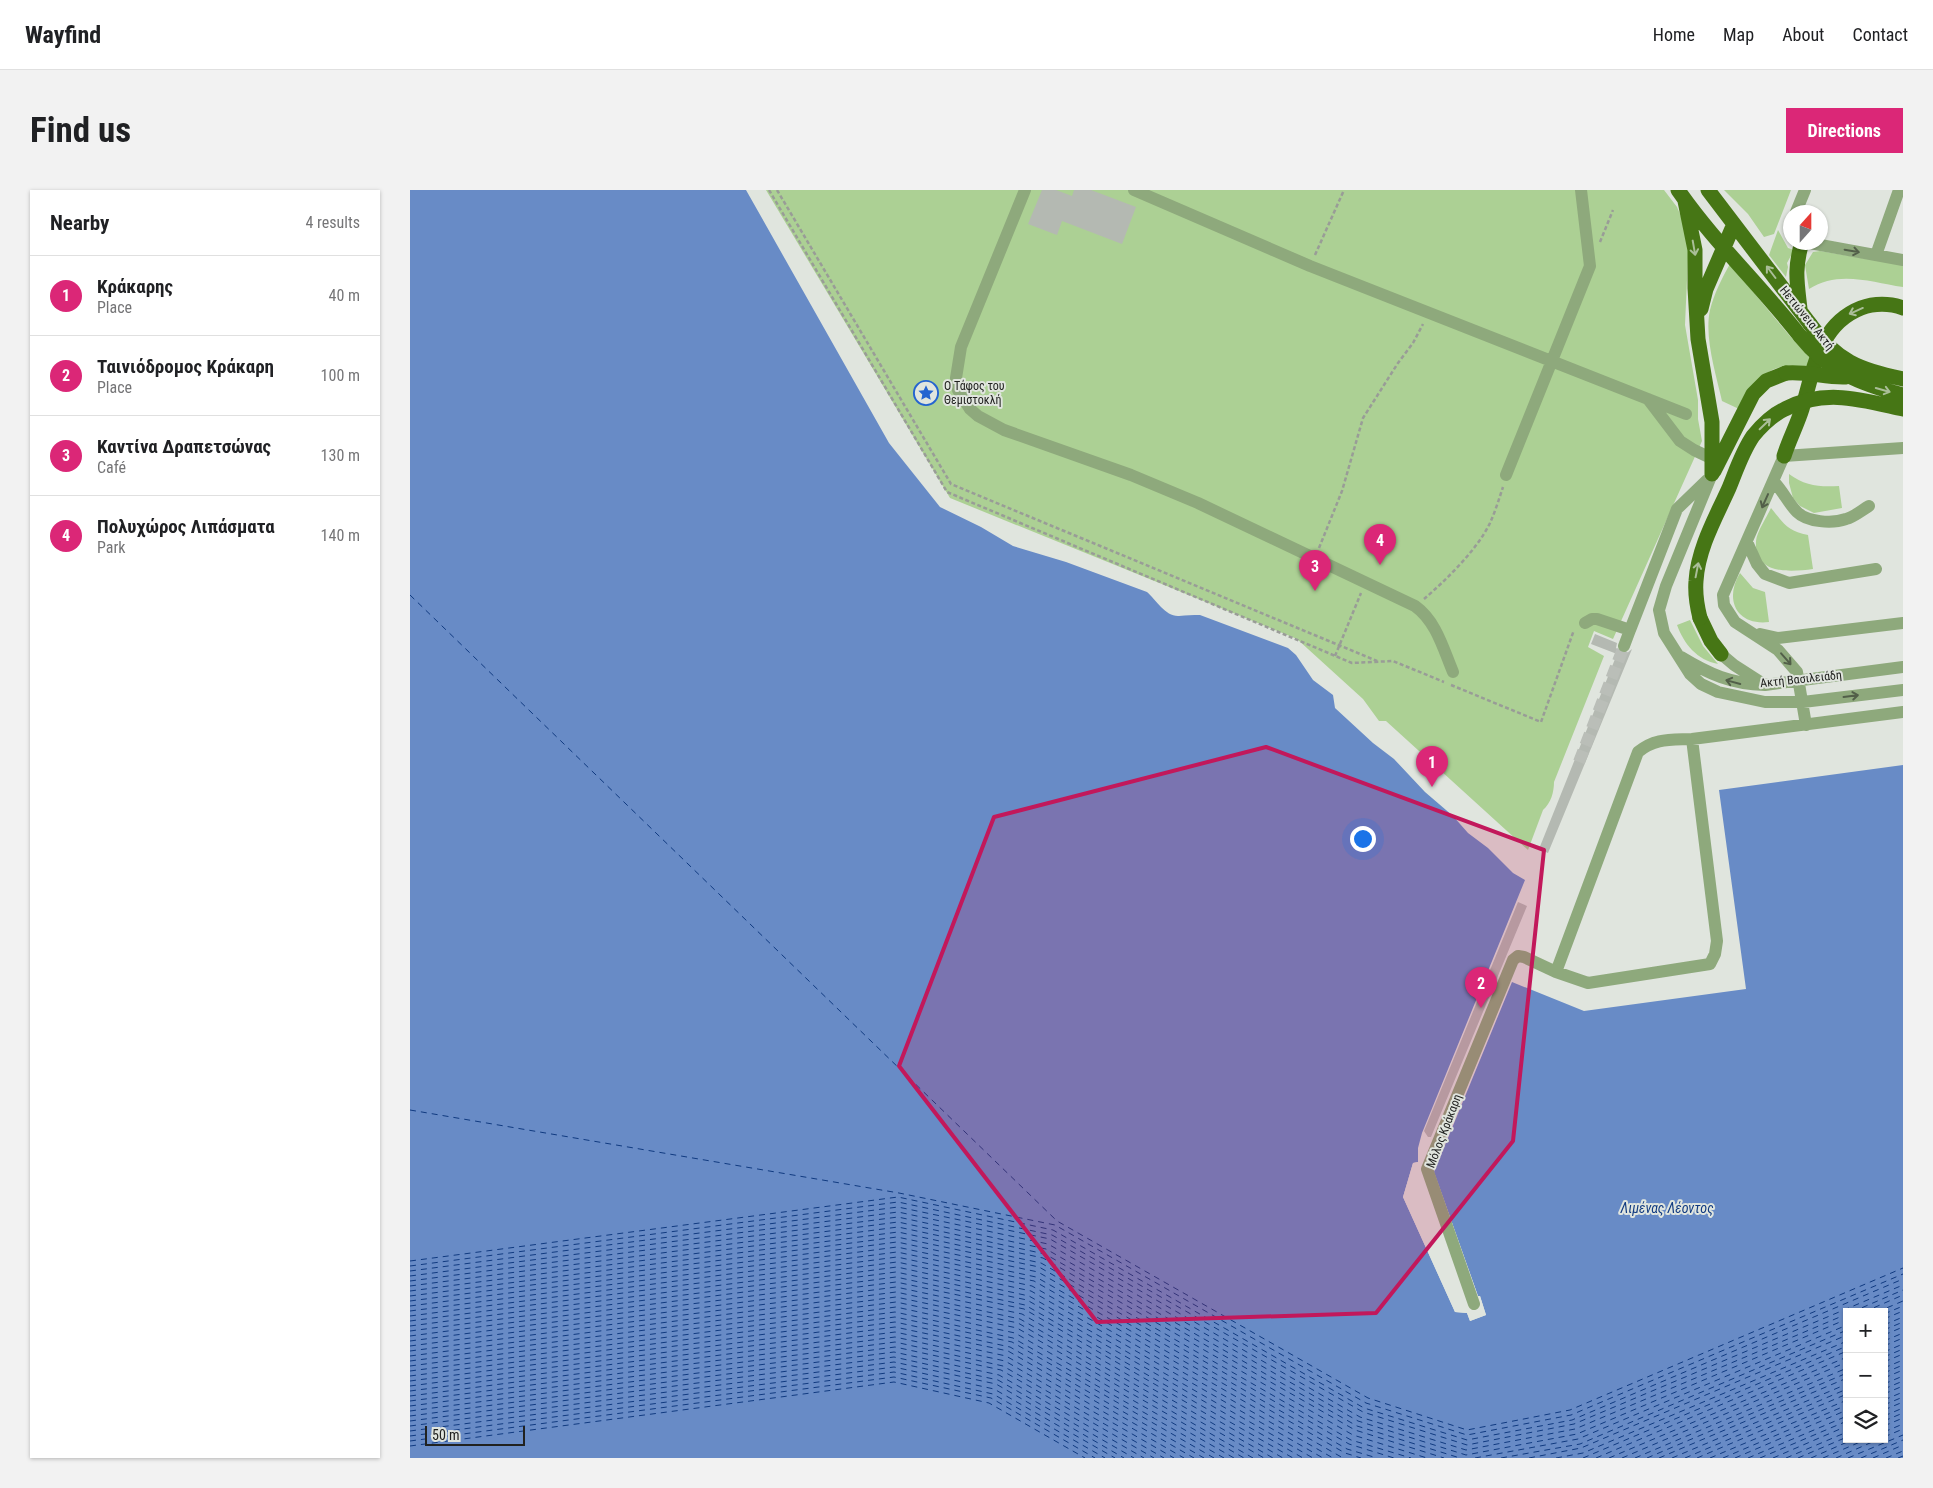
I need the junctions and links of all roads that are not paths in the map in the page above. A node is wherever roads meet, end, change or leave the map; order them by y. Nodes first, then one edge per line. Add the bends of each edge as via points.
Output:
1 (1025, 190) edge
2 (1134, 190) edge
3 (1154, 190) edge
4 (1581, 190) edge
5 (1708, 190) edge
6 (1805, 190) edge
7 (1899, 190) edge
8 (1681, 195) edge
9 (1163, 203) junction
10 (1799, 205) edge
11 (1734, 224) junction
12 (1828, 246) edge
13 (1724, 248) junction
14 (1800, 250) edge
15 (1876, 255) junction
16 (1903, 260) edge
17 (1903, 308) edge
18 (1800, 311) junction
19 (1697, 324) junction
20 (1805, 330) junction
21 (1551, 362) junction
22 (1850, 377) junction
23 (1903, 379) edge
24 (1903, 395) edge
25 (1648, 399) junction
26 (1903, 410) edge
27 (1686, 414) dead end
28 (1903, 448) edge
29 (1784, 456) junction
30 (1712, 459) junction
31 (1712, 474) junction
32 (1506, 475) road end
33 (1774, 482) junction
34 (1869, 506) dead end
35 (1747, 542) junction
36 (1876, 569) dead end
37 (1903, 623) edge
38 (1580, 626) road end
39 (1630, 630) junction
40 (1750, 631) junction
41 (1624, 646) tunnel mouth
42 (1721, 654) joint
43 (1678, 655) junction
44 (1903, 667) edge
45 (1453, 672) dead end
46 (1799, 680) junction
47 (1765, 685) junction
48 (1903, 690) edge
49 (1803, 702) junction
50 (1903, 712) edge
51 (1806, 725) junction
52 (1692, 739) junction
53 (1556, 972) junction
54 (1474, 1304) dead end

1 - 45 street via 961,347 956,378 958,390 970,409 1004,430 1131,475 1198,503 1415,606 1432,623
2 - 9 street
3 - 9 street
4 - 21 street via 1590,266
5 - 11 main road, Ηετιώνεια Ακτή
6 - 10 street
7 - 15 street
8 - 13 main road, Ηετιώνεια Ακτή
8 -> 19 main road via 1695,250
9 - 21 street via 1310,266
11 - 13 main road
18 -> 11 main road, Ηετιώνεια Ακτή
12 -> 15 street
13 - 19 main road via 1706,289
13 - 20 main road, Ηετιώνεια Ακτή via 1779,309
14 - 18 main road via 1796,274
15 - 16 street
17 -> 29 main road via 1884,304 1865,307 1836,323 1815,362
18 - 20 main road, Ηετιώνεια Ακτή
19 - 30 main road via 1711,414
20 - 22 main road, Ηετιώνεια Ακτή, bridge via 1816,356
20 - 23 main road, Ηετιώνεια Ακτή, bridge via 1841,358 1866,370
21 - 25 street
21 - 32 street
22 -> 24 main road, Ηετιώνεια Ακτή, bridge
22 - 31 main road, bridge via 1800,372 1786,373 1766,381 1753,394
25 - 27 street
25 - 30 street via 1680,441
42 -> 26 main road, bridge via 1700,618 1695,582 1700,557 1746,448 1762,426 1785,409 1828,396 1843,396
28 - 29 street
29 - 33 street
30 - 31 main road
31 - 39 street via 1677,509
31 - 43 street via 1660,601 1659,617 1664,633
33 - 34 street via 1801,515 1814,520 1846,520
33 -> 35 street
35 - 36 street via 1765,574 1790,583
35 - 40 street via 1723,595 1729,615 1741,628
37 - 40 street via 1778,638
38 - 39 street via 1592,619
39 - 41 street
40 -> 46 street via 1785,657
42 - 47 street
47 -> 43 street, Ακτή Βασιλειάδη via 1724,679
43 - 49 street, Ακτή Βασιλειάδη via 1695,680 1718,692 1765,702
44 - 46 street, Ακτή Βασιλειάδη
46 - 47 street, Ακτή Βασιλειάδη
46 - 49 street
49 -> 48 street, Ακτή Βασιλειάδη
49 - 51 street
50 - 51 street
51 - 52 street
52 - 53 street via 1648,743 1638,752
52 - 53 street via 1717,941 1710,964 1588,983
53 - 54 street, Μόλος Κράκαρη via 1524,957 1518,956 1513,960 1426,1169

